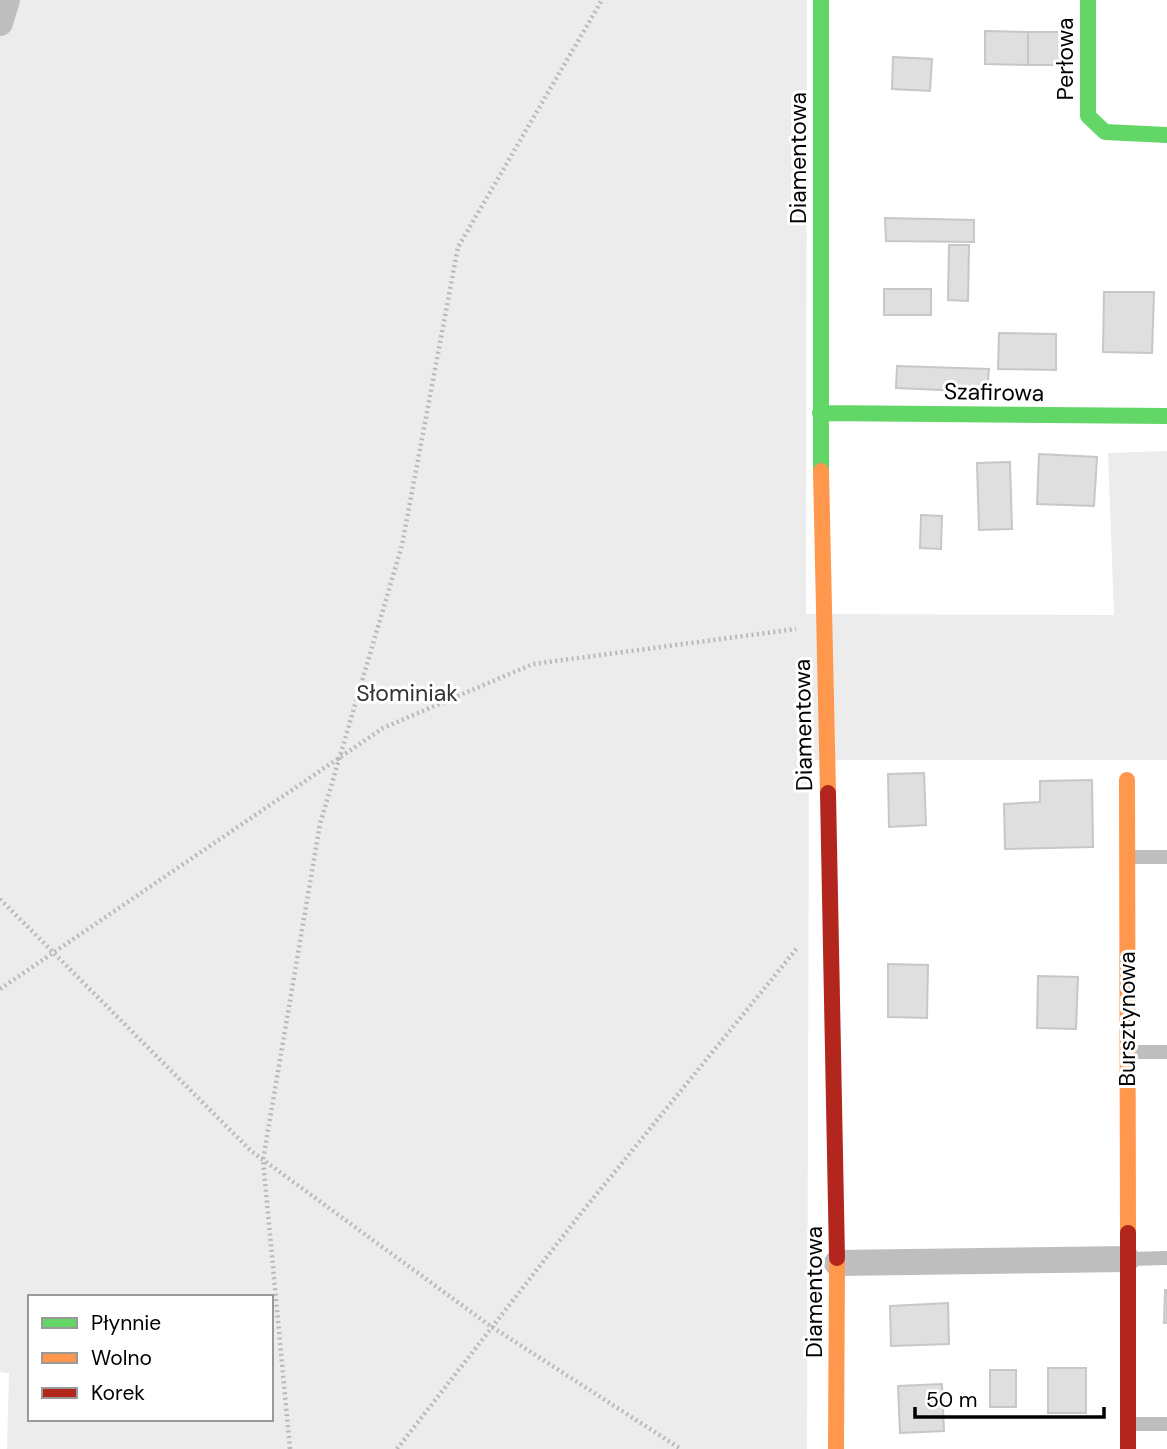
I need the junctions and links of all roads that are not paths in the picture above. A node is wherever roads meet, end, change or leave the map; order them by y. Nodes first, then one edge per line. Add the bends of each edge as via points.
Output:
1 (7, 0) edge
2 (821, 0) edge
3 (1088, 0) edge
4 (0, 23) edge
5 (1167, 135) edge
6 (820, 413) junction
7 (1167, 416) edge
8 (1127, 780) dead end
9 (1127, 857) junction
10 (1167, 857) edge
11 (1127, 1052) junction
12 (1167, 1052) edge
13 (1167, 1258) edge
14 (1127, 1259) junction
15 (837, 1264) junction
16 (1127, 1424) junction
17 (1167, 1424) edge
18 (836, 1449) edge
19 (1128, 1449) edge

1 - 4 street
2 - 6 street, Diamentowa
3 - 5 street, Perłowa via 1088,116 1105,132
6 - 7 street, Szafirowa
6 - 15 street, Diamentowa
8 - 9 street, Bursztynowa
9 - 10 lane
9 - 11 street, Bursztynowa
11 - 12 lane
11 - 14 street, Bursztynowa
13 - 14 lane
14 - 15 street
14 - 16 street, Bursztynowa
15 - 18 street, Diamentowa
16 - 17 lane
16 - 19 street, Bursztynowa

